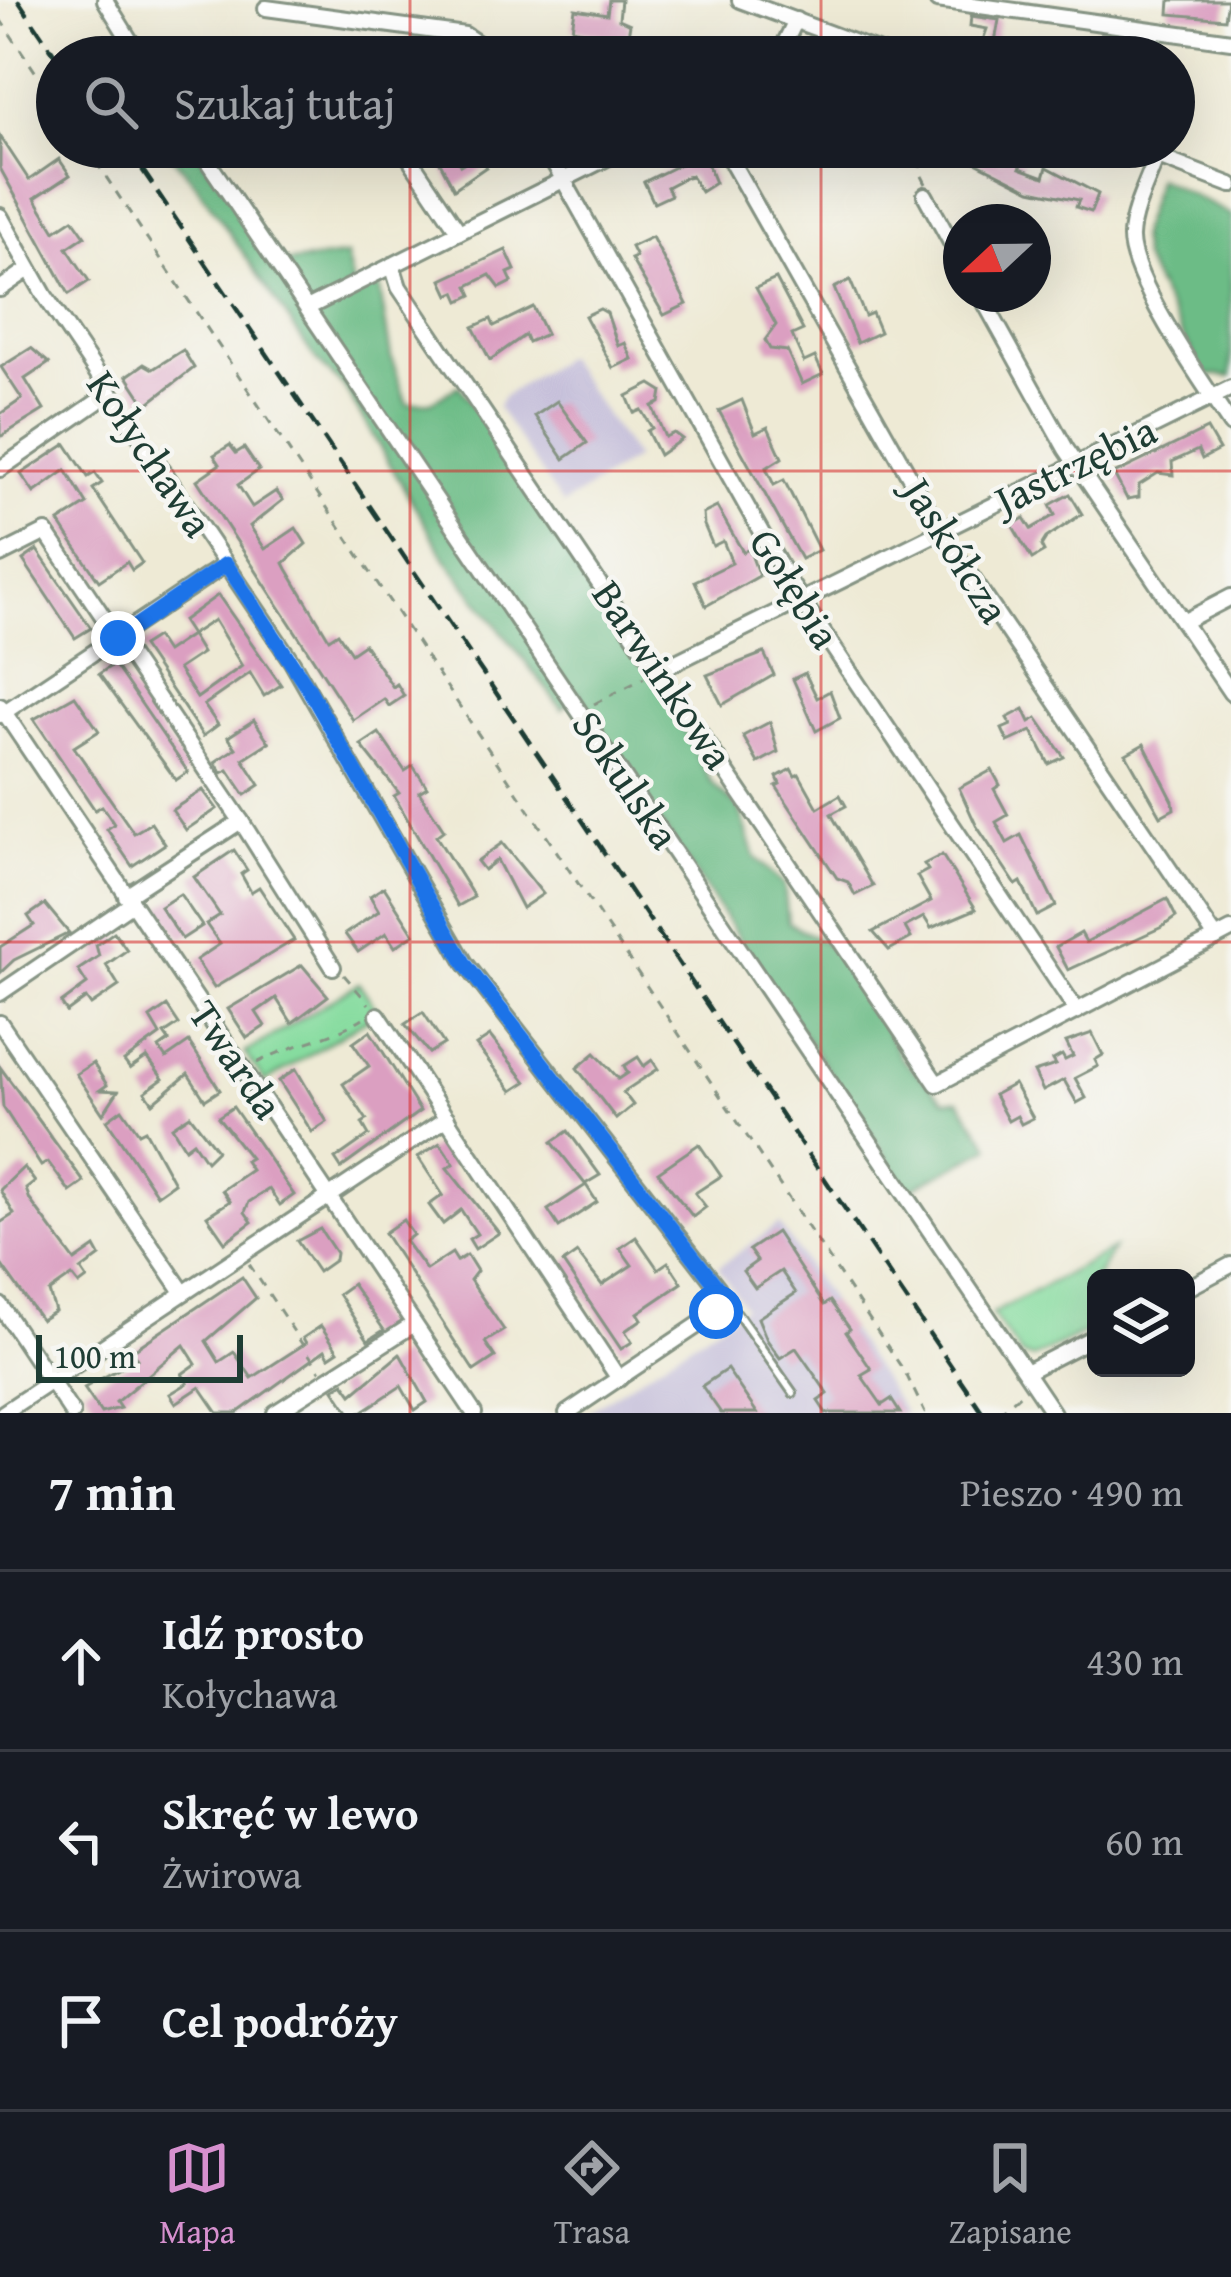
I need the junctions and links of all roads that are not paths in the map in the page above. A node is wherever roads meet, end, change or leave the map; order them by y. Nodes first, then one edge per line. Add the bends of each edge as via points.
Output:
1 (105, 0) edge
2 (740, 0) edge
3 (938, 0) edge
4 (266, 8) dead end
5 (796, 20) junction
6 (127, 36) edge
7 (466, 36) edge
8 (788, 36) edge
9 (838, 36) edge
10 (1231, 41) edge
11 (213, 168) edge
12 (416, 168) edge
13 (556, 168) edge
14 (587, 168) edge
15 (735, 168) edge
16 (1154, 168) edge
17 (1188, 168) edge
18 (562, 181) junction
19 (1231, 185) edge
20 (925, 196) dead end
21 (0, 216) edge
22 (943, 228) edge
23 (459, 232) junction
24 (392, 265) junction
25 (29, 269) junction
26 (0, 289) edge
27 (309, 307) junction
28 (990, 312) edge
29 (1231, 388) edge
30 (110, 393) junction
31 (1212, 397) junction
32 (1231, 425) edge
33 (1076, 463) junction
34 (0, 469) edge
35 (940, 532) junction
36 (0, 555) edge
37 (226, 564) junction
38 (1231, 597) edge
39 (801, 600) junction
40 (1183, 622) junction
41 (118, 638) junction
42 (662, 669) junction
43 (1231, 693) edge
44 (2, 711) edge
45 (241, 821) junction
46 (129, 900) junction
47 (1224, 934) edge
48 (333, 967) road end
49 (0, 993) edge
50 (1077, 1011) junction
51 (378, 1015) dead end
52 (0, 1023) edge
53 (447, 1118) junction
54 (329, 1197) junction
55 (1231, 1265) edge
56 (1195, 1283) edge
57 (183, 1292) junction
58 (719, 1303) junction
59 (0, 1305) edge
60 (414, 1324) junction
61 (1087, 1341) edge
62 (1026, 1372) junction
63 (619, 1378) junction
64 (52, 1382) junction
65 (793, 1393) dead end
66 (3, 1413) edge
67 (72, 1413) edge
68 (275, 1413) edge
69 (474, 1413) edge
70 (568, 1413) edge
71 (1053, 1413) edge

1 - 6 street
2 - 5 street
3 - 10 street
4 - 7 street
5 - 8 street
5 - 9 street
11 - 27 street, Sokulska
12 - 23 street
13 - 18 street, Gołębia
14 - 18 street
15 - 35 street, Jaskółcza
16 - 31 street via 1132,245
17 - 19 street
18 - 23 street
18 - 39 street, Gołębia
20 - 22 street
21 - 25 street, Kołychawa
23 - 24 street
24 - 27 street
24 - 42 street, Barwinkowa via 399,287
25 - 26 street
25 - 30 street, Kołychawa
27 - 62 street, Sokulska
28 - 33 street
29 - 31 street, Jastrzębia
30 - 34 street
30 - 37 street, Kołychawa
31 - 32 street
31 - 33 street, Jastrzębia
33 - 35 street, Jastrzębia
33 - 40 street
35 - 39 street, Jastrzębia
35 - 47 street, Jaskółcza
36 - 41 street via 46,532
37 - 41 street
37 - 58 street, Kołychawa via 308,688 465,964 680,1234 717,1285
38 - 40 street
39 - 42 street, Jastrzębia
39 - 50 street, Gołębia
40 - 43 street
41 - 44 street
41 - 45 street
42 - 50 street, Barwinkowa via 937,1084
44 - 46 street, Twarda
45 - 46 street
45 - 48 street
46 - 49 street
46 - 54 street, Twarda
47 - 50 street
51 - 53 street
52 - 57 street
53 - 54 street
53 - 63 street
54 - 57 street
54 - 60 street, Twarda
55 - 56 street
57 - 64 street
58 - 63 street
58 - 65 lane via 737,1313
59 - 64 street
60 - 68 street
60 - 69 street, Twarda
61 - 62 street
62 - 71 street, Sokulska
63 - 70 street
64 - 66 street
64 - 67 street

